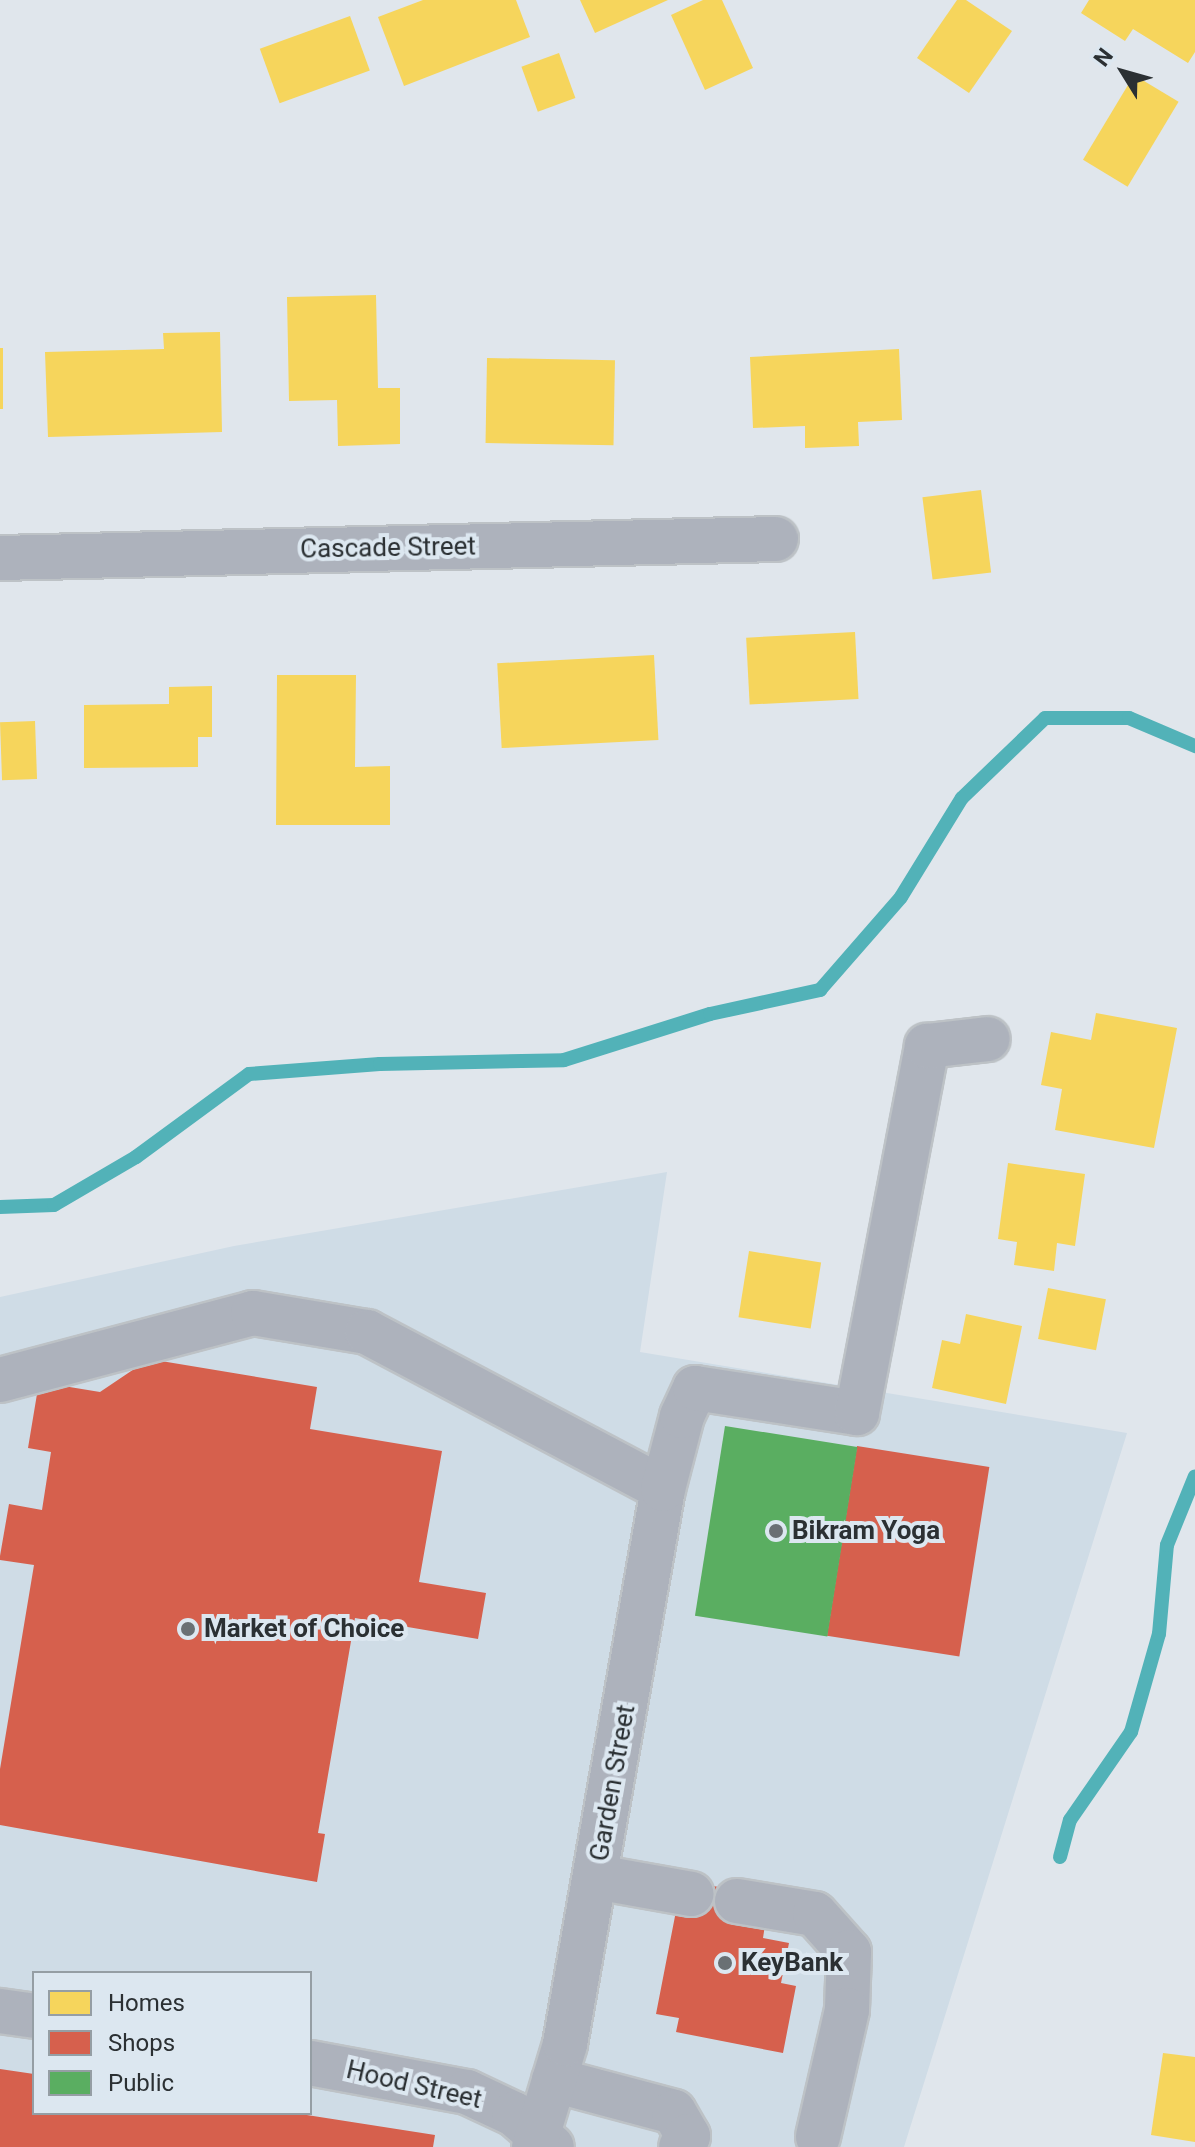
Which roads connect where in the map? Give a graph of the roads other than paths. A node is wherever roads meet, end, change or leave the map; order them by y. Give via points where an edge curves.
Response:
1 (776, 539) dead end
2 (0, 558) edge
3 (988, 1039) dead end
4 (0, 1380) edge
5 (663, 1489) junction
6 (596, 1877) junction
7 (691, 1894) dead end
8 (737, 1901) dead end
9 (0, 2011) edge
10 (32, 2016) edge
11 (312, 2063) edge
12 (554, 2080) junction
13 (818, 2137) dead end
14 (541, 2143) edge
15 (681, 2147) edge

1 - 2 street, Cascade Street
3 - 5 street, Garden Street via 927,1046 857,1413 695,1388
4 - 5 street via 253,1313 367,1332
5 - 6 street, Garden Street
6 - 7 street
6 - 12 street, Garden Street
8 - 13 street via 815,1914 849,1952 847,2010
9 - 10 street
11 - 14 street, Hood Street via 467,2092 514,2114
12 - 14 street, Garden Street
12 - 15 street via 674,2112 688,2136

